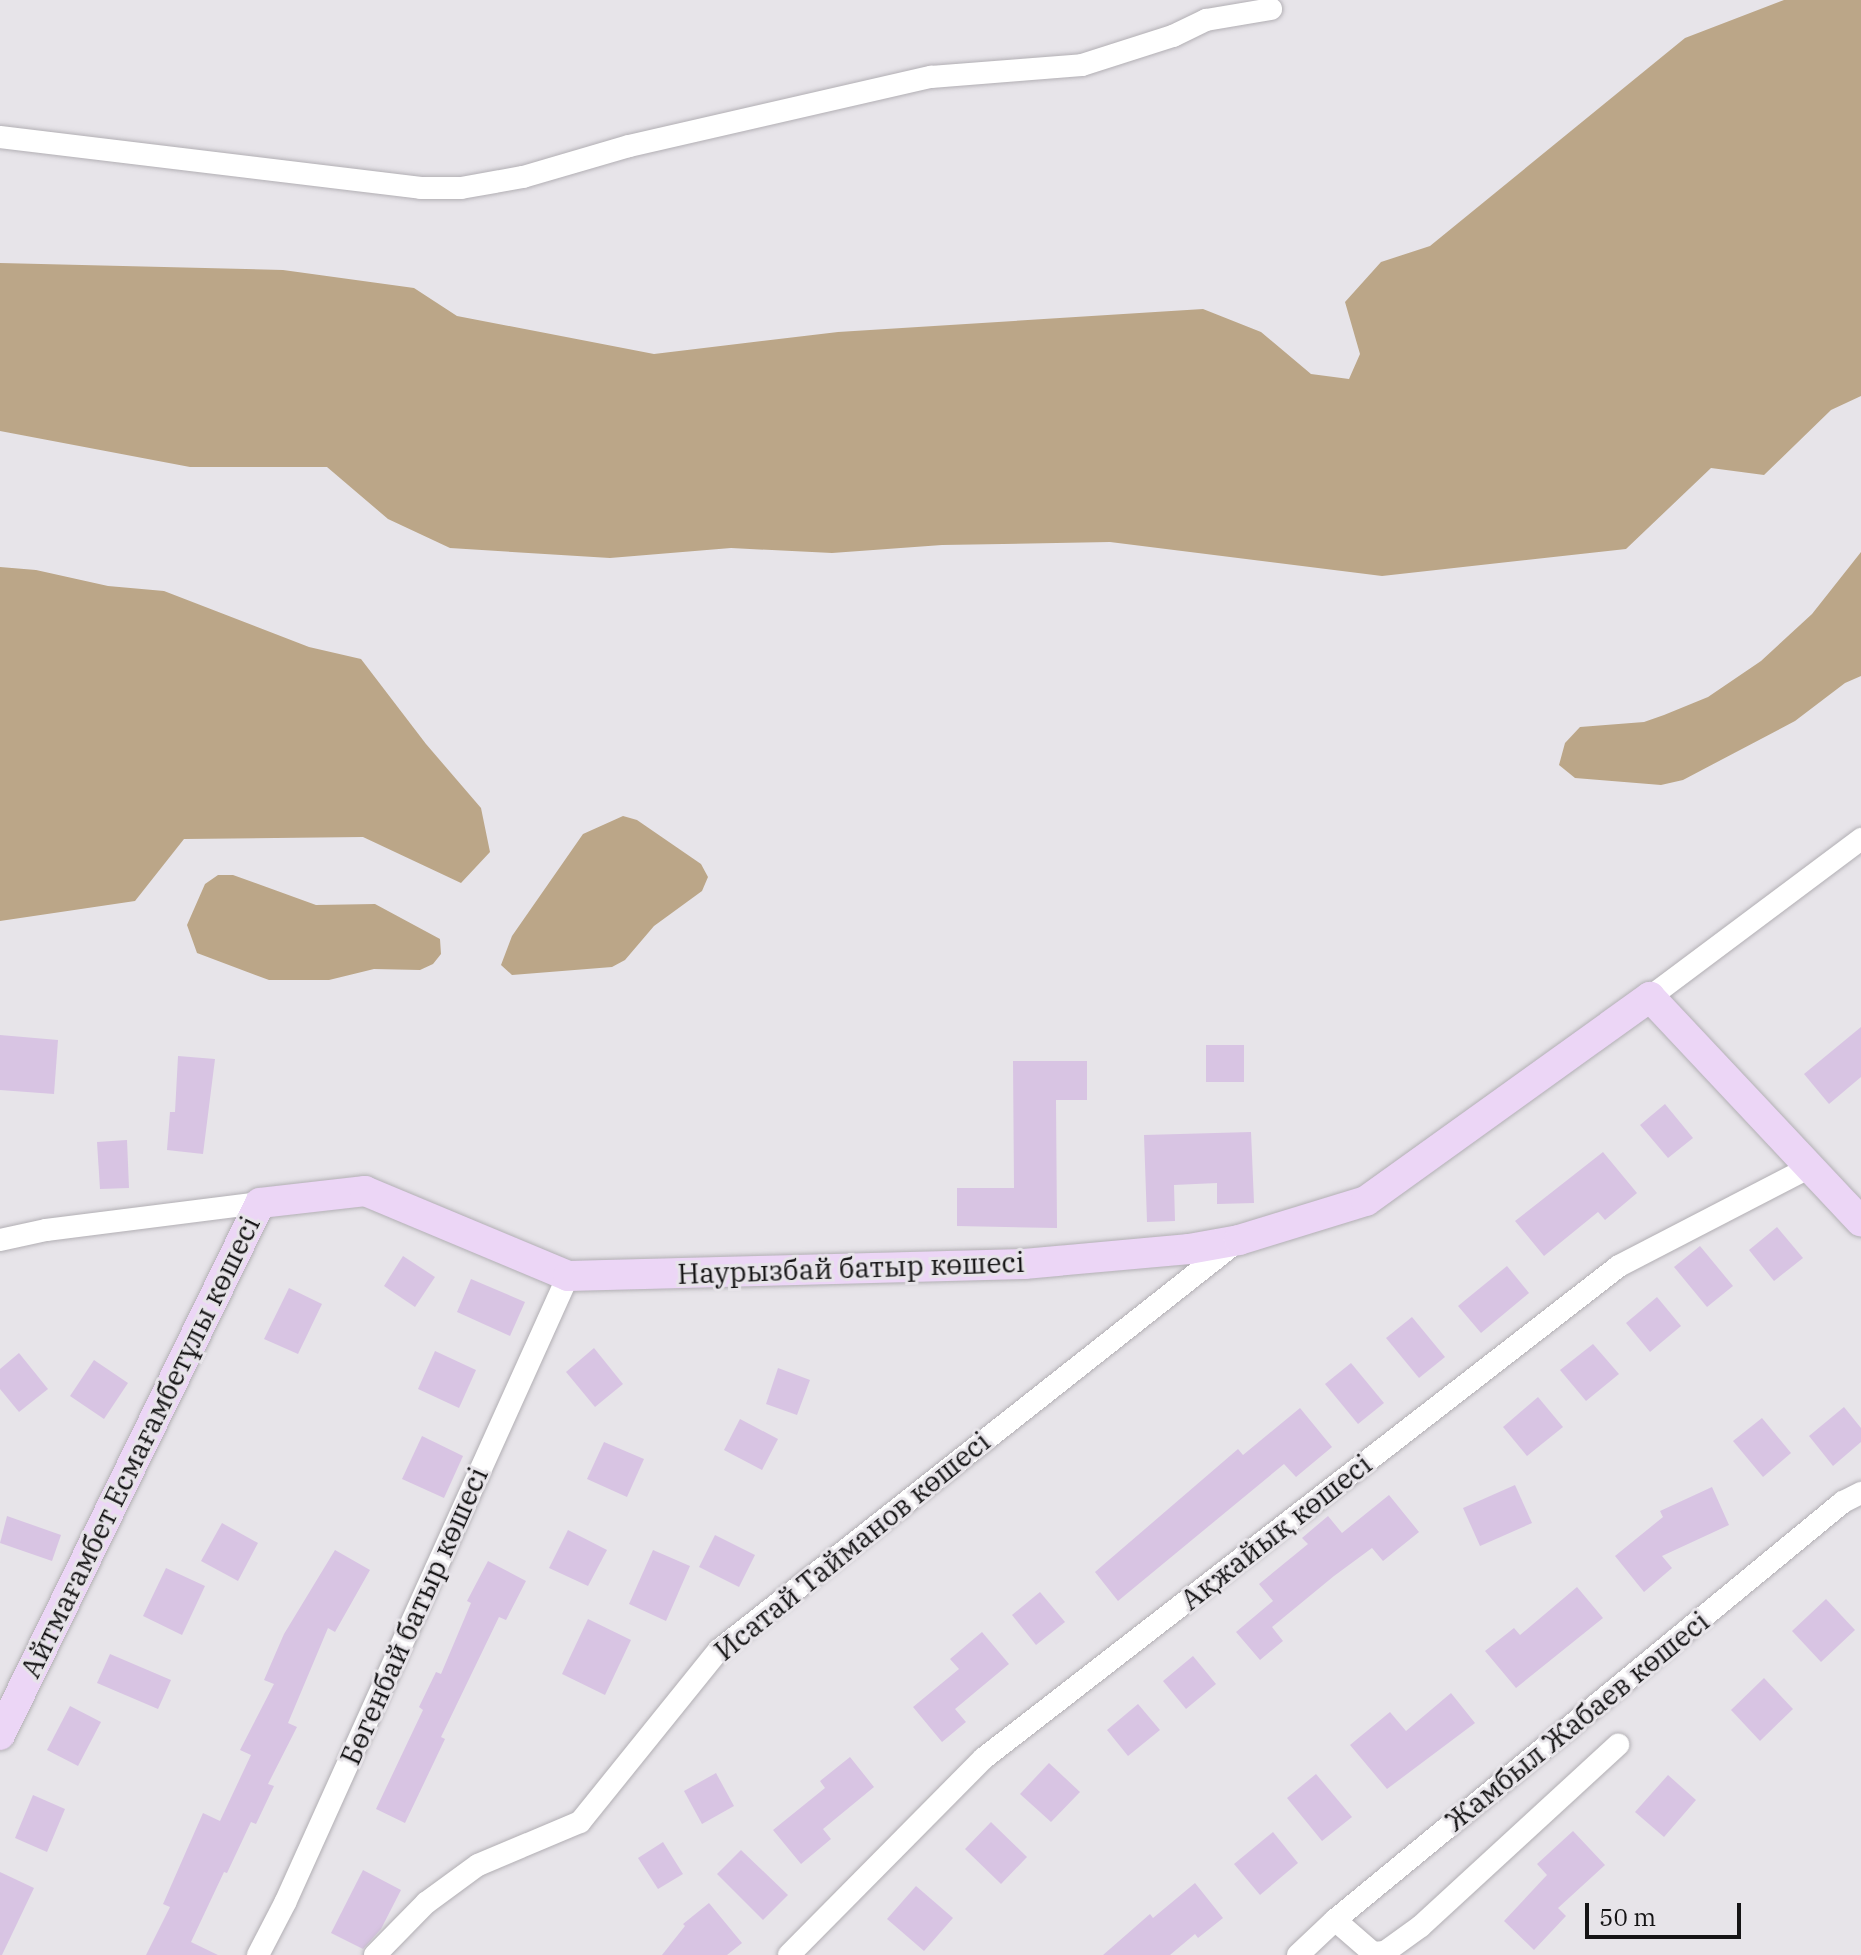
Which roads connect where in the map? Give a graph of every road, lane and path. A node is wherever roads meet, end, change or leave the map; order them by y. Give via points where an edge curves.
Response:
1 (1271, 9) dead end
2 (0, 137) edge
3 (1861, 839) edge
4 (1650, 997) junction
5 (1808, 1168) junction
6 (260, 1203) junction
7 (1861, 1222) edge
8 (0, 1240) edge
9 (1239, 1240) junction
10 (568, 1276) junction
11 (1861, 1493) edge
12 (0, 1735) edge
13 (1618, 1745) dead end
14 (1335, 1920) junction
15 (258, 1955) edge
16 (375, 1955) edge
17 (789, 1955) edge
18 (1298, 1955) edge

1 - 2 street via 1206,20 1082,65 931,77 461,188 421,188
3 - 4 street
4 - 5 street
4 - 9 street, Наурызбай батыр көшесі via 1366,1201
5 - 7 street
5 - 17 street, Ақжайық көшесі via 1619,1266 984,1758
6 - 8 street, Наурызбай батыр көшесі
6 - 10 street, Наурызбай батыр көшесі via 365,1191
6 - 12 street, Айтмағамбет Есмағамбетұлы көшесі
9 - 10 street, Наурызбай батыр көшесі via 1024,1264
9 - 16 street, Исатай Тайманов көшесі via 719,1650 580,1822 478,1865 426,1903
10 - 15 street, Бөгенбай батыр көшесі
11 - 14 street, Жамбыл Жабаев көшесі via 1843,1502
13 - 14 street via 1421,1926 1385,1952 1373,1953
14 - 18 street, Жамбыл Жабаев көшесі

